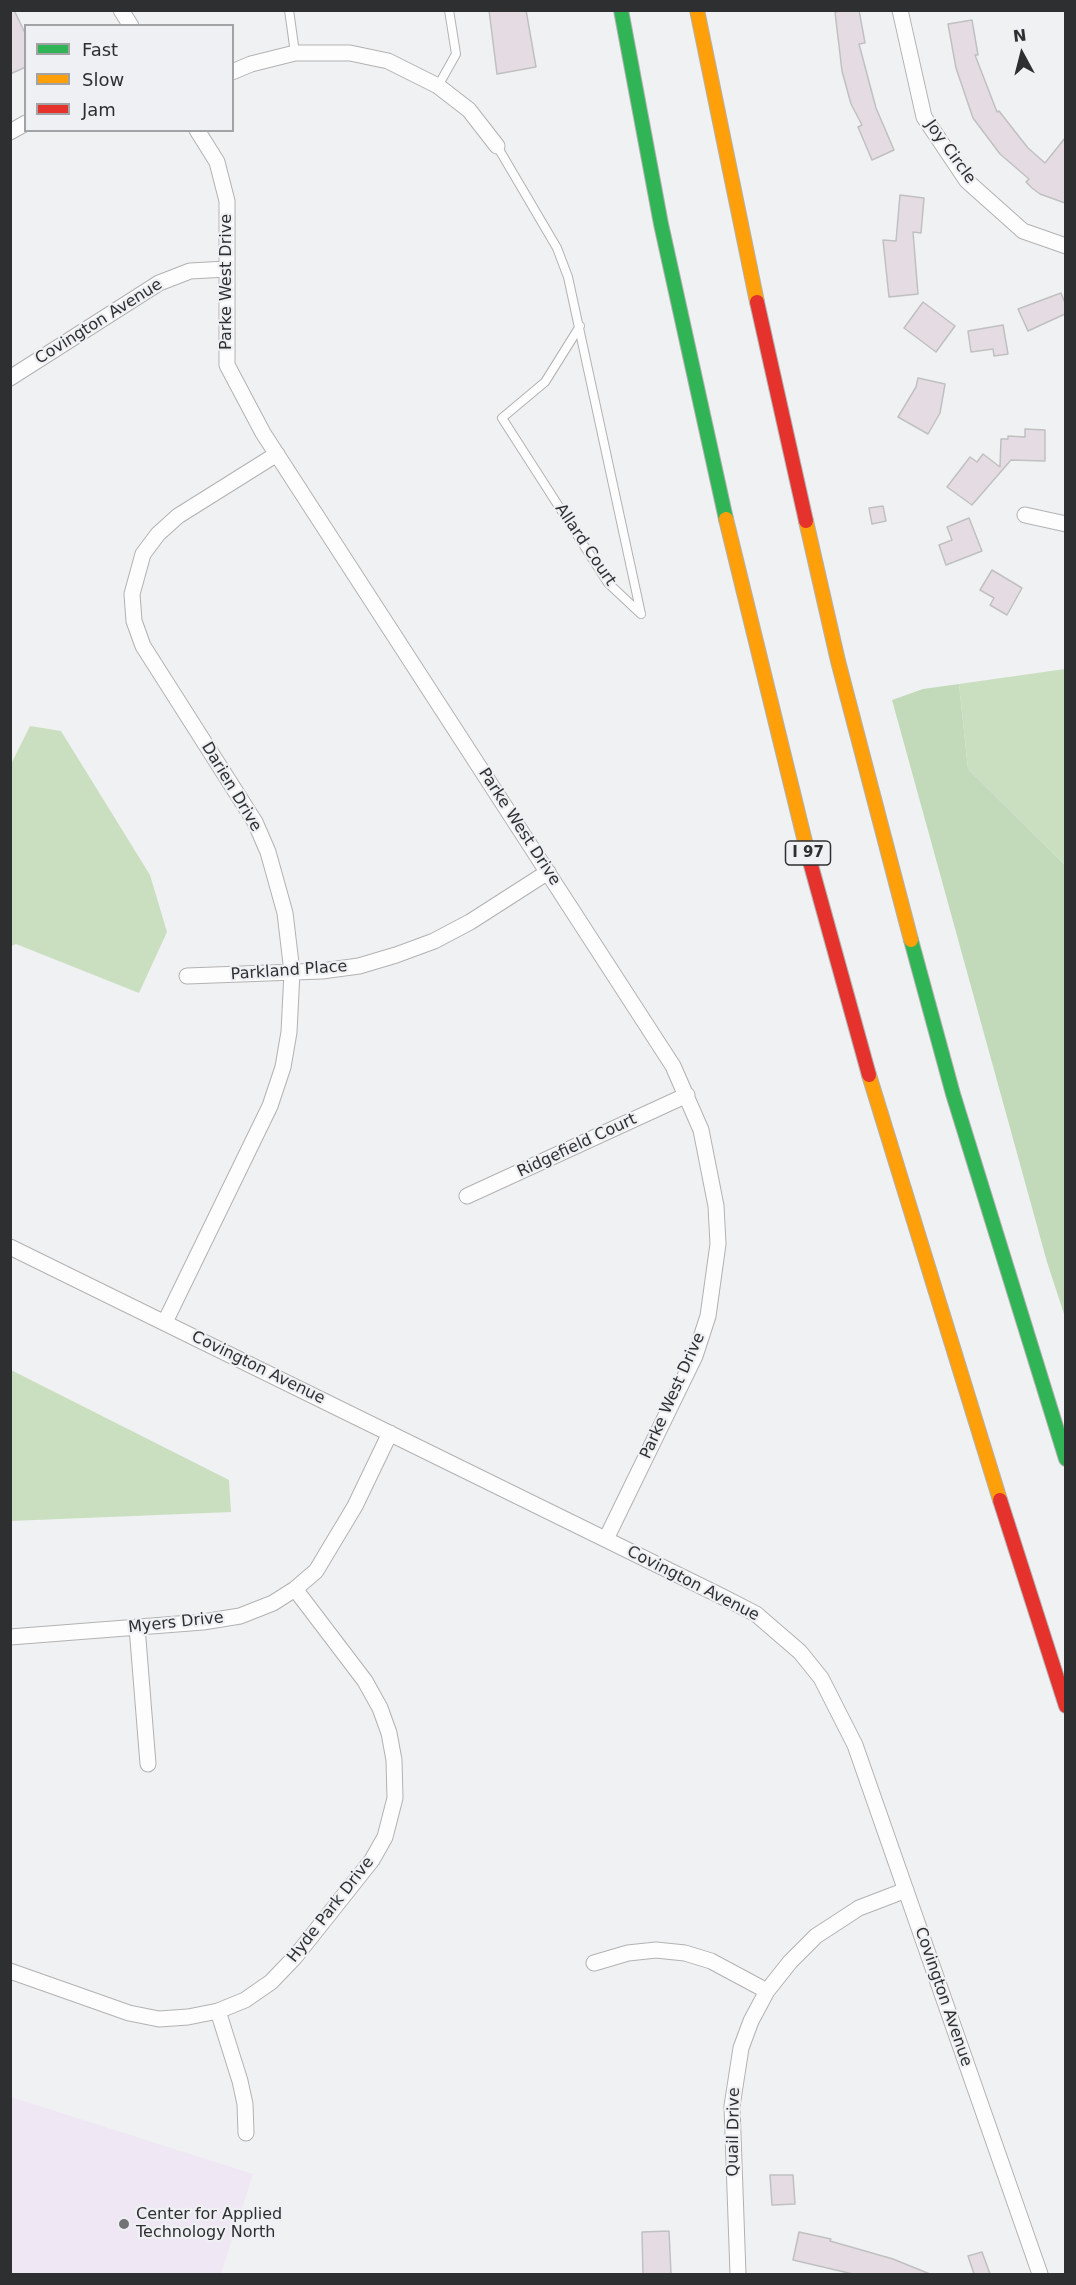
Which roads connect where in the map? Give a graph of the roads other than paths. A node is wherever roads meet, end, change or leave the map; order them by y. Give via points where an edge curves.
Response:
1 (122, 10) edge
2 (289, 10) edge
3 (449, 10) edge
4 (621, 10) edge
5 (697, 10) edge
6 (900, 10) edge
7 (130, 24) edge
8 (295, 53) junction
9 (234, 71) edge
10 (438, 86) junction
11 (24, 124) edge
12 (10, 132) edge
13 (198, 132) edge
14 (497, 146) joint
15 (1065, 246) edge
16 (227, 269) junction
17 (580, 326) junction
18 (10, 378) edge
19 (277, 454) junction
20 (1025, 515) dead end
21 (1065, 524) edge
22 (548, 872) junction
23 (292, 972) junction
24 (187, 976) dead end
25 (687, 1095) junction
26 (467, 1196) dead end
27 (10, 1246) edge
28 (165, 1322) junction
29 (390, 1433) junction
30 (1065, 1459) edge
31 (606, 1539) junction
32 (295, 1589) junction
33 (137, 1627) junction
34 (10, 1637) edge
35 (1065, 1704) edge
36 (148, 1764) dead end
37 (906, 1890) junction
38 (594, 1963) dead end
39 (10, 1971) edge
40 (767, 1991) junction
41 (218, 2011) junction
42 (246, 2133) dead end
43 (738, 2274) edge
44 (1040, 2274) edge

1 - 7 street
2 - 8 lane
3 - 10 lane via 456,54
4 - 35 highway, I 97 via 661,224 711,452 821,903 880,1115
5 - 30 highway via 785,435 847,695 953,1094
6 - 15 street, Joy Circle via 924,117 967,181 1023,231
8 - 9 street, Allard Court
8 - 10 street, Allard Court via 350,53 388,60
10 - 14 street, Allard Court via 469,110
11 - 12 street
13 - 16 street, Parke West Drive via 217,162 227,201
14 - 17 lane, Allard Court via 557,248
16 - 18 street, Covington Avenue via 190,271 159,283
16 - 19 street, Parke West Drive via 227,364
17 - 17 lane, Allard Court via 545,382 502,418 608,583 641,614
19 - 22 street, Parke West Drive
19 - 23 street, Darien Drive via 178,516 158,534 143,554 132,594 134,621 143,646 259,832 278,882
20 - 21 street
22 - 23 street, Parkland Place via 470,922 424,944 358,966
22 - 25 street, Parke West Drive via 660,1046
23 - 24 street, Parkland Place
23 - 28 street, Darien Drive via 289,1032 270,1106
25 - 26 street, Ridgefield Court
25 - 31 street, Parke West Drive via 701,1130 715,1196 715,1280 695,1356
27 - 28 street, Covington Avenue
28 - 29 street, Covington Avenue
29 - 31 street, Covington Avenue
29 - 32 street, Myers Drive via 355,1506 316,1571
31 - 37 street, Covington Avenue via 756,1614 800,1652 840,1711
32 - 33 street, Myers Drive via 240,1616
32 - 41 street, Hyde Park Drive via 365,1680 380,1708 394,1760 395,1798 385,1837 372,1860 295,1958 245,2000
33 - 34 street, Myers Drive
33 - 36 street
37 - 40 street, Quail Drive via 859,1908 816,1936
37 - 44 street, Covington Avenue
38 - 40 street via 628,1953 685,1953 711,1960
39 - 41 street, Hyde Park Drive via 129,2013 159,2019
40 - 43 street, Quail Drive via 741,2048 732,2106
41 - 42 street via 240,2081

